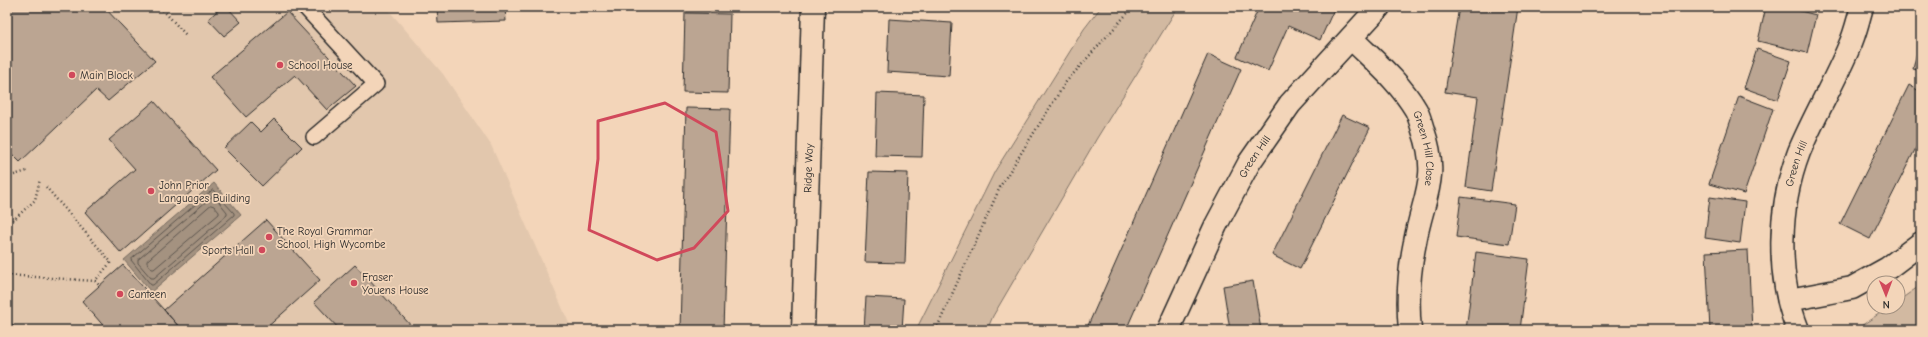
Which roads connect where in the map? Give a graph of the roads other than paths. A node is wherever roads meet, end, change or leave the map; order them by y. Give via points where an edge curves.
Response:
1 (813, 7) edge
2 (1379, 7) edge
3 (1862, 7) edge
4 (310, 9) edge
5 (1350, 38) junction
6 (314, 137) dead end
7 (1921, 243) edge
8 (1789, 300) junction
9 (803, 330) edge
10 (1168, 330) edge
11 (1410, 330) edge
12 (1798, 330) edge

1 - 9 street, Ridge Way
2 - 5 street, Green Hill
3 - 8 street, Green Hill via 1850,46 1799,152 1788,193 1782,234 1784,278
4 - 6 lane via 376,84
5 - 10 street, Green Hill via 1290,104 1249,163 1216,225
5 - 11 street, Green Hill Close via 1394,78 1416,111 1430,149 1431,180 1415,240 1410,271
7 - 8 street via 1888,268 1852,288
8 - 12 street, Green Hill

